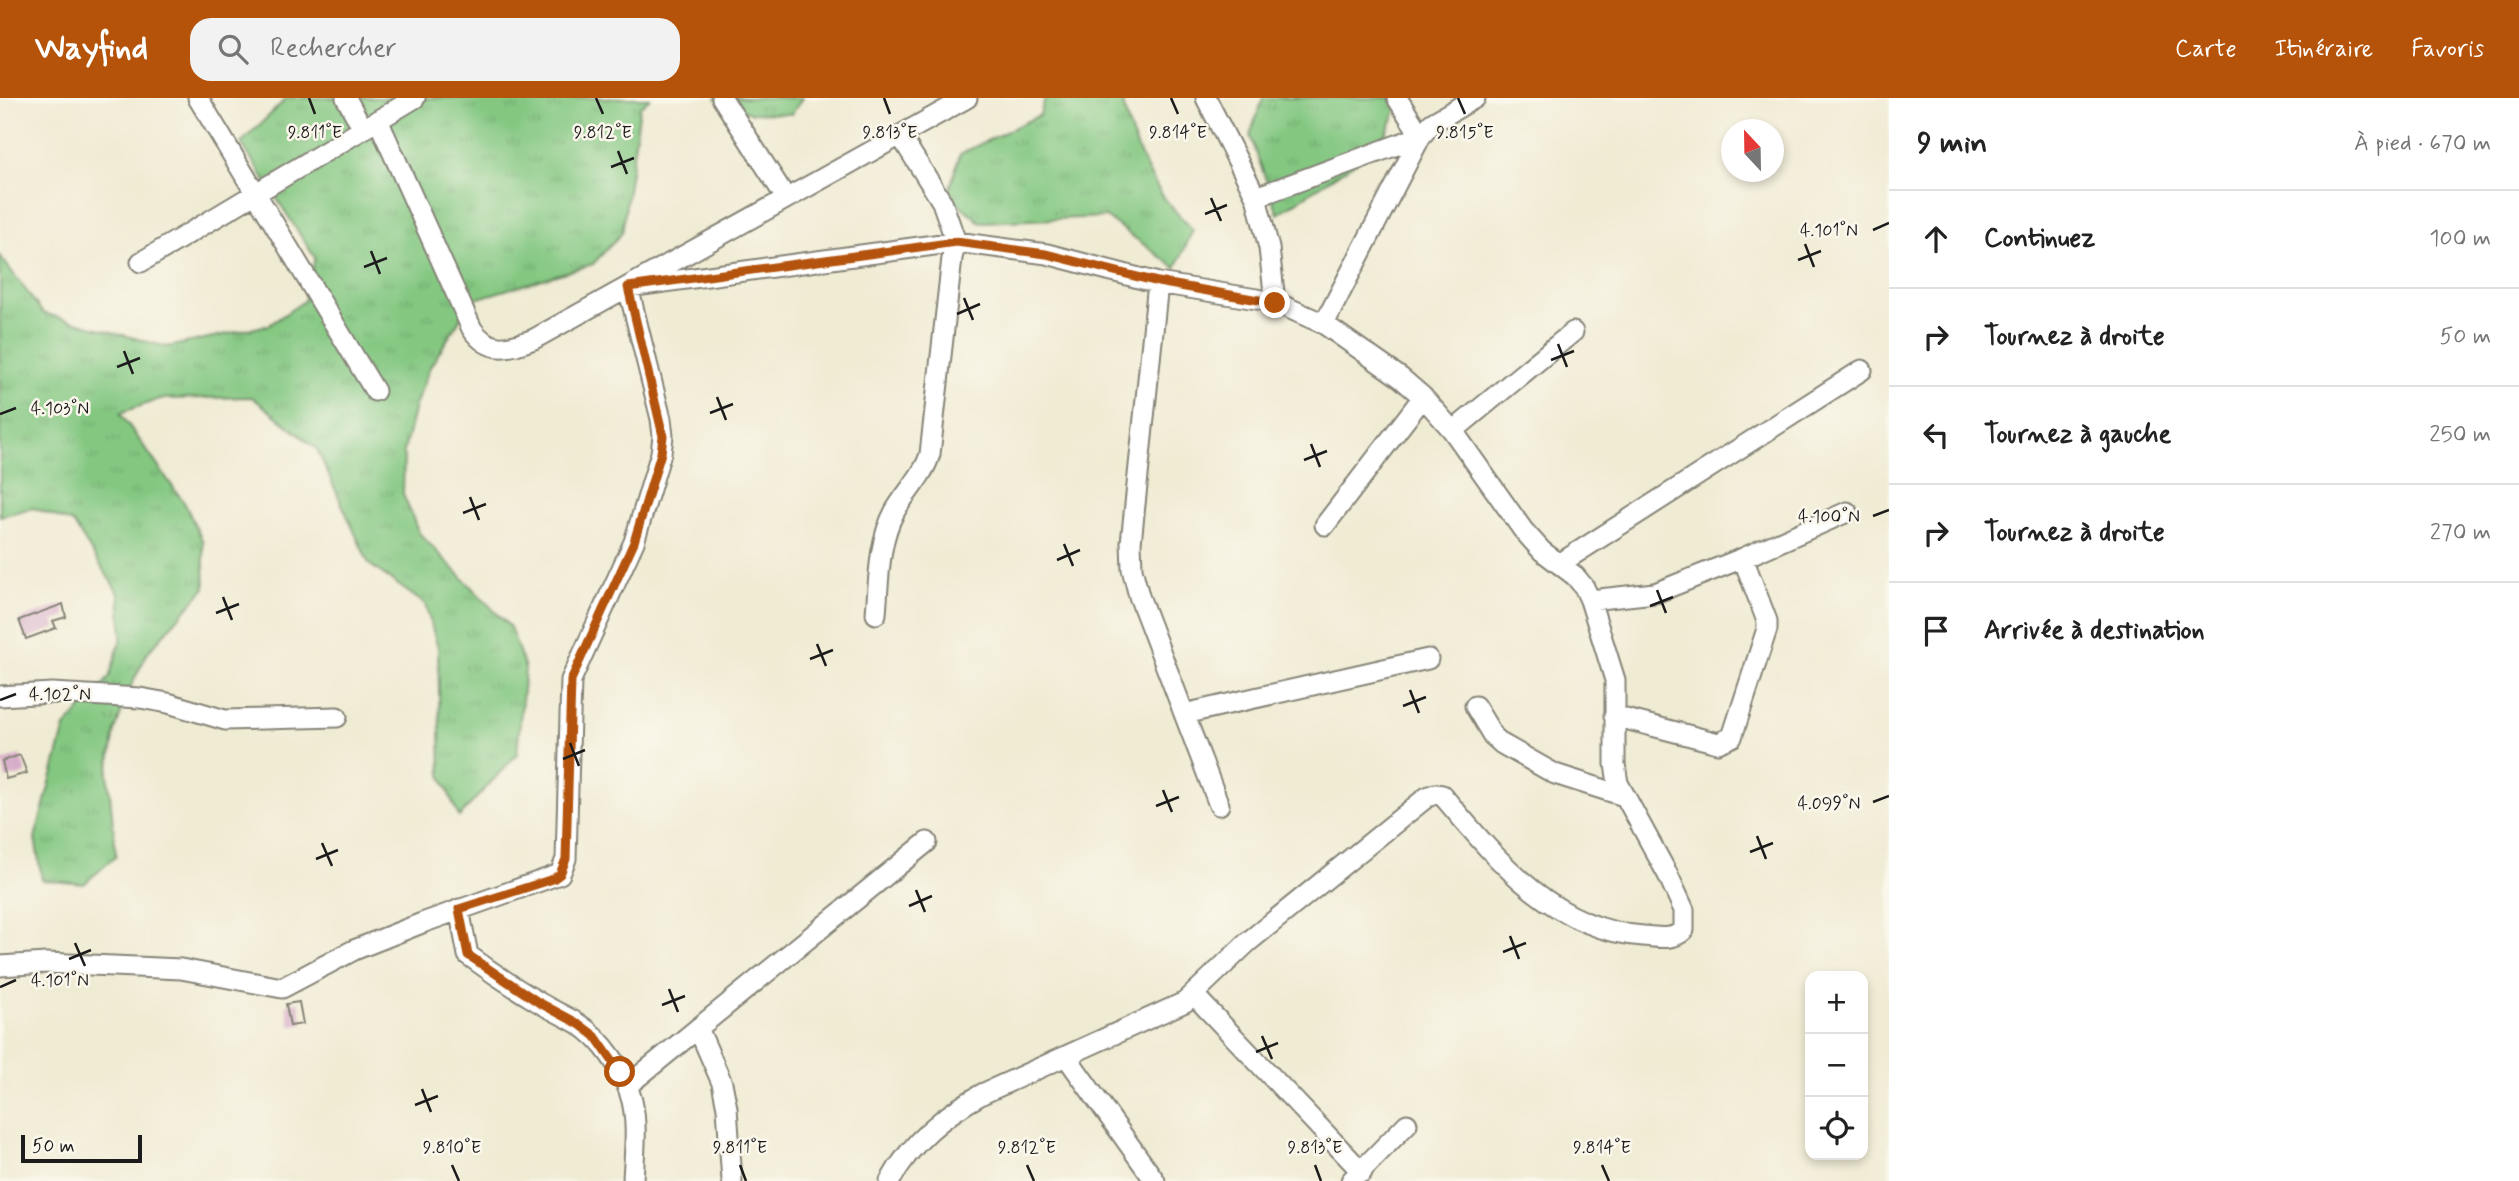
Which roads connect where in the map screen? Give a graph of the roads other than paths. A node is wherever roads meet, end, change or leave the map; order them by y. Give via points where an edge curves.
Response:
1 (198, 98) edge
2 (346, 98) edge
3 (415, 98) edge
4 (722, 98) edge
5 (967, 98) edge
6 (1206, 98) edge
7 (1397, 98) edge
8 (1475, 98) edge
9 (370, 125) junction
10 (900, 135) junction
11 (1421, 136) junction
12 (255, 194) junction
13 (1256, 197) junction
14 (786, 198) junction
15 (956, 242) junction
16 (141, 262) dead end
17 (1158, 282) junction
18 (628, 287) junction
19 (1275, 303) junction
20 (1324, 324) junction
21 (1573, 332) dead end
22 (1861, 370) dead end
23 (375, 391) dead end
24 (1423, 397) junction
25 (1453, 431) junction
26 (1847, 512) dead end
27 (1325, 525) dead end
28 (1743, 558) junction
29 (1559, 564) junction
30 (1590, 600) junction
31 (876, 614) dead end
32 (1428, 659) dead end
33 (0, 696) edge
34 (1475, 706) dead end
35 (1184, 714) junction
36 (1614, 716) junction
37 (337, 717) dead end
38 (1624, 796) junction
39 (1219, 805) dead end
40 (927, 842) dead end
41 (459, 909) junction
42 (0, 966) edge
43 (1194, 995) junction
44 (698, 1028) junction
45 (1066, 1056) junction
46 (627, 1086) junction
47 (1408, 1124) dead end
48 (1356, 1177) edge
49 (633, 1181) edge
50 (732, 1181) edge
51 (890, 1181) edge
52 (1155, 1181) edge

1 - 12 street
2 - 9 street
3 - 9 street
4 - 14 street
5 - 10 street
6 - 13 street
7 - 11 street
8 - 11 street via 1432,123
9 - 12 street
9 - 18 street via 481,341 494,347 513,347
10 - 14 street
10 - 15 street via 942,202
11 - 13 street
11 - 20 street
12 - 16 street
12 - 23 street
13 - 19 street via 1269,248
14 - 18 street
15 - 17 street via 1046,254
15 - 18 street
15 - 31 street via 930,454 886,533
17 - 19 street
17 - 35 street via 1132,569
18 - 41 street via 663,436 634,542 571,680 566,859 553,879
19 - 20 street
20 - 24 street
21 - 25 street
22 - 29 street
24 - 25 street
24 - 27 street
25 - 29 street via 1523,530
26 - 28 street
28 - 30 street via 1655,593
28 - 36 street via 1768,629 1732,737 1718,743
29 - 30 street
30 - 36 street via 1615,680
32 - 35 street
33 - 37 street via 52,693 140,698 225,720
34 - 38 street via 1502,744 1555,774
35 - 39 street
36 - 38 street via 1615,764
38 - 43 street via 1684,910 1684,930 1679,935 1630,935 1599,929 1561,911 1497,860 1442,796 1435,794 1248,942
40 - 44 street
41 - 42 street via 354,950 282,988 181,969 46,963
41 - 46 street via 468,955 595,1036
43 - 45 street via 1177,1007
43 - 48 street
44 - 46 street
44 - 50 street via 722,1083
45 - 51 street via 950,1113 916,1143
45 - 52 street
46 - 49 street via 635,1134
47 - 48 street

